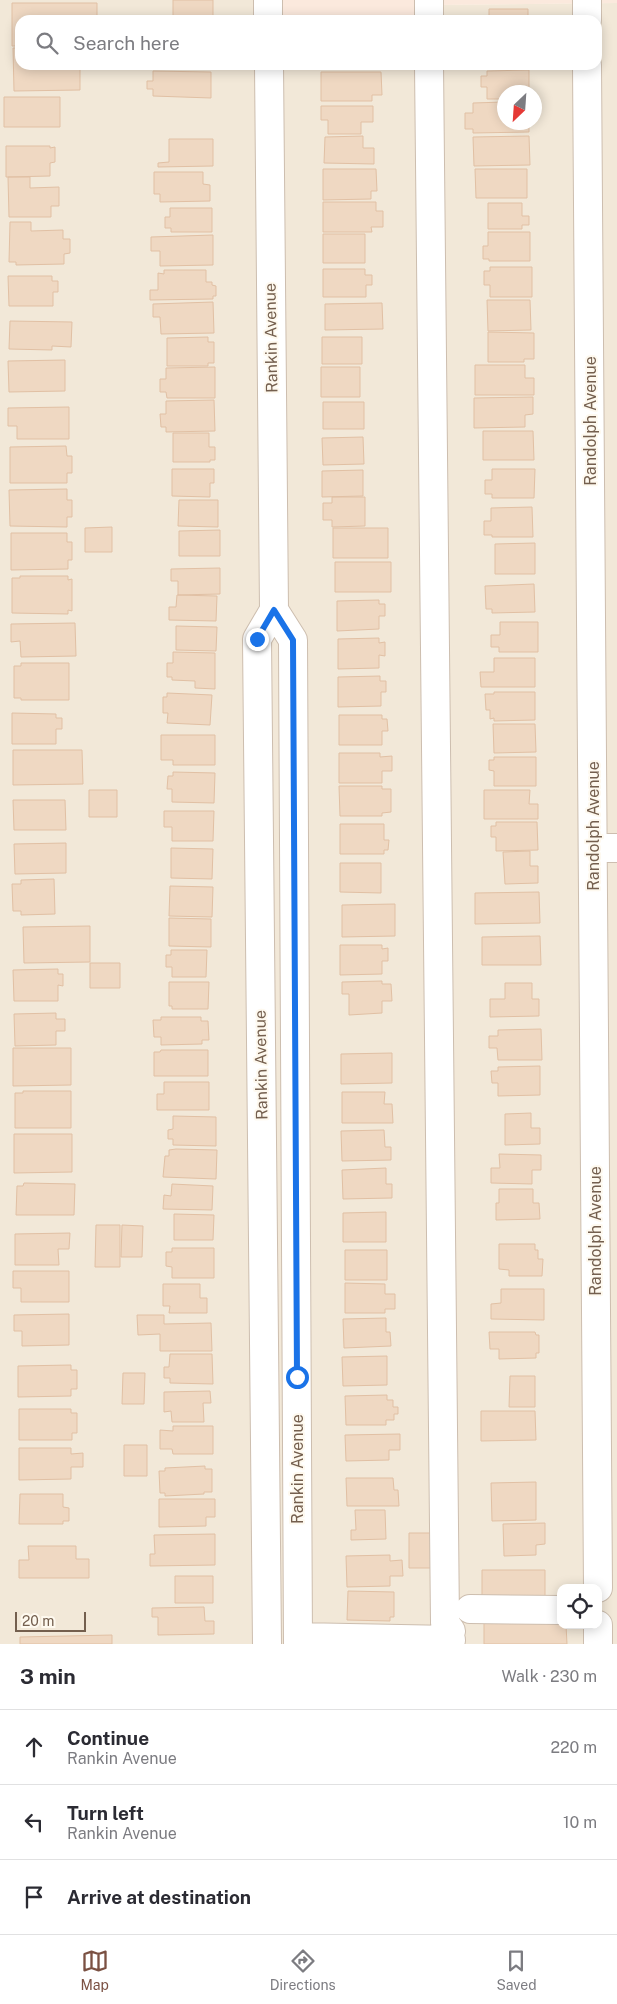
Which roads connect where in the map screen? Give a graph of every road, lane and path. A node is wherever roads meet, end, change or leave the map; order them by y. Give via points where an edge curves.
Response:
1 (268, 0) edge
2 (429, 0) edge
3 (587, 0) edge
4 (268, 15) edge
5 (429, 15) edge
6 (587, 15) edge
7 (269, 70) edge
8 (430, 70) edge
9 (587, 70) edge
10 (274, 610) junction
11 (605, 848) edge
12 (598, 1584) edge
13 (470, 1609) dead end
14 (557, 1610) edge
15 (598, 1629) edge
16 (298, 1640) edge
17 (267, 1644) edge
18 (598, 1644) edge

1 - 4 street
2 - 5 street
3 - 6 street
7 - 10 street, Rankin Avenue
8 - 16 street via 445,1623 451,1635
9 - 11 street, Randolph Avenue
10 - 16 street, Rankin Avenue via 293,640
10 - 17 street, Rankin Avenue via 257,639
11 - 12 street, Randolph Avenue
13 - 14 street
15 - 18 street

